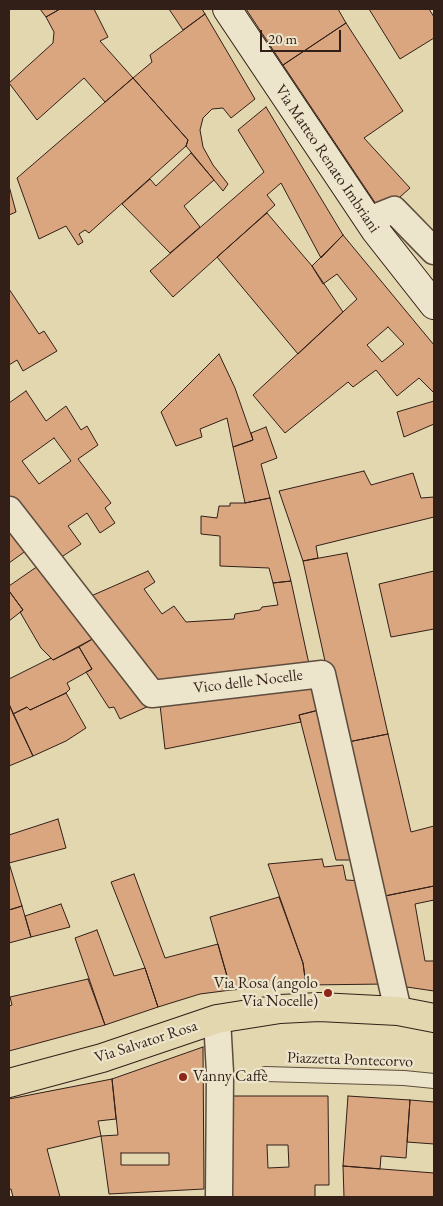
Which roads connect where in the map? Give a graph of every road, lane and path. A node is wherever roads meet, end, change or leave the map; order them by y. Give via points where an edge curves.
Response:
1 (227, 9) edge
2 (374, 230) junction
3 (434, 251) edge
4 (434, 305) edge
5 (9, 510) edge
6 (398, 1010) junction
7 (434, 1018) edge
8 (217, 1019) junction
9 (265, 1074) dead end
10 (434, 1081) edge
11 (9, 1083) edge
12 (219, 1197) edge

1 - 2 main road, Via Matteo Renato Imbriani
2 - 3 street via 380,216 394,210
2 - 4 main road, Via Matteo Renato Imbriani
5 - 6 street, Vico delle Nocelle via 152,694 322,674
6 - 7 main road, Via Salvator Rosa
6 - 8 main road, Via Salvator Rosa via 318,1007
8 - 11 main road, Via Salvator Rosa via 102,1058
8 - 12 street
9 - 10 lane, Piazzetta Pontecorvo

